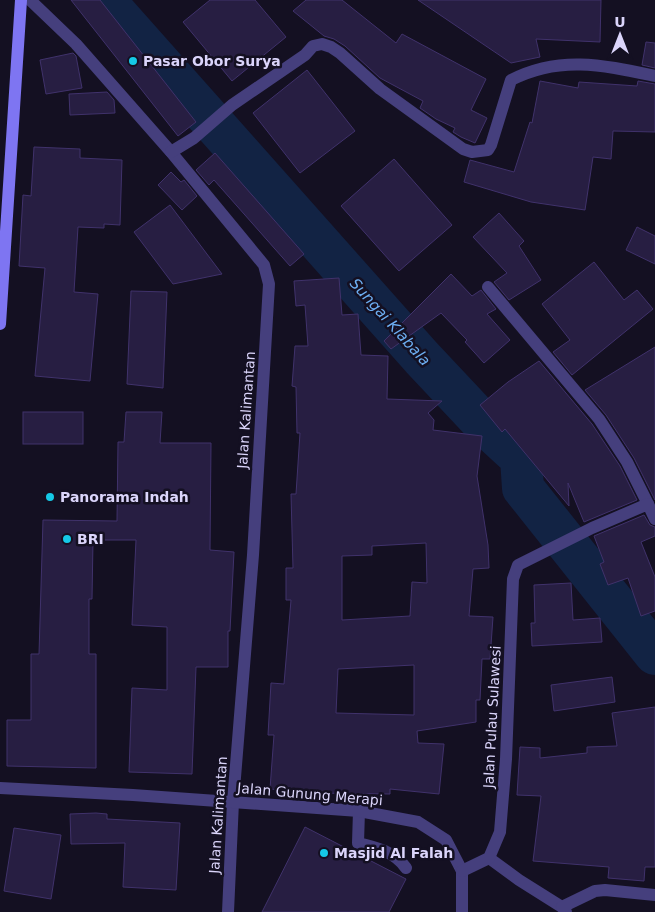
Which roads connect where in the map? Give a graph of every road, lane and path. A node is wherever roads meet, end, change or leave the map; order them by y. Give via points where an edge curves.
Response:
1 (21, 0) edge
2 (30, 0) edge
3 (655, 76) edge
4 (171, 152) junction
5 (488, 287) dead end
6 (0, 324) edge
7 (648, 504) junction
8 (655, 519) edge
9 (0, 788) edge
10 (233, 802) junction
11 (359, 811) junction
12 (490, 858) junction
13 (406, 868) dead end
14 (462, 871) junction
15 (655, 895) edge
16 (564, 910) edge
17 (228, 912) edge
18 (462, 912) edge

1 - 6 street
2 - 4 street, Jalan Kalimantan via 76,44
3 - 4 street via 590,64 554,66 527,72 511,80 488,150 472,152 447,138 380,89 340,53 322,44 313,46 305,55 232,105 194,138
4 - 10 street, Jalan Kalimantan via 264,265 269,284
5 - 7 street via 599,419 627,462
7 - 8 street
7 - 12 street, Jalan Pulau Sulawesi via 518,565 513,579 500,832
9 - 10 street, Jalan Gunung Merapi
10 - 11 street, Jalan Gunung Merapi
10 - 17 street, Jalan Kalimantan
11 - 13 street via 358,843 390,854
11 - 14 street, Jalan Gunung Merapi via 418,822 446,840
12 - 14 street
12 - 16 street
14 - 18 street, Jalan Gunung Merapi
15 - 16 street via 605,890 595,892

